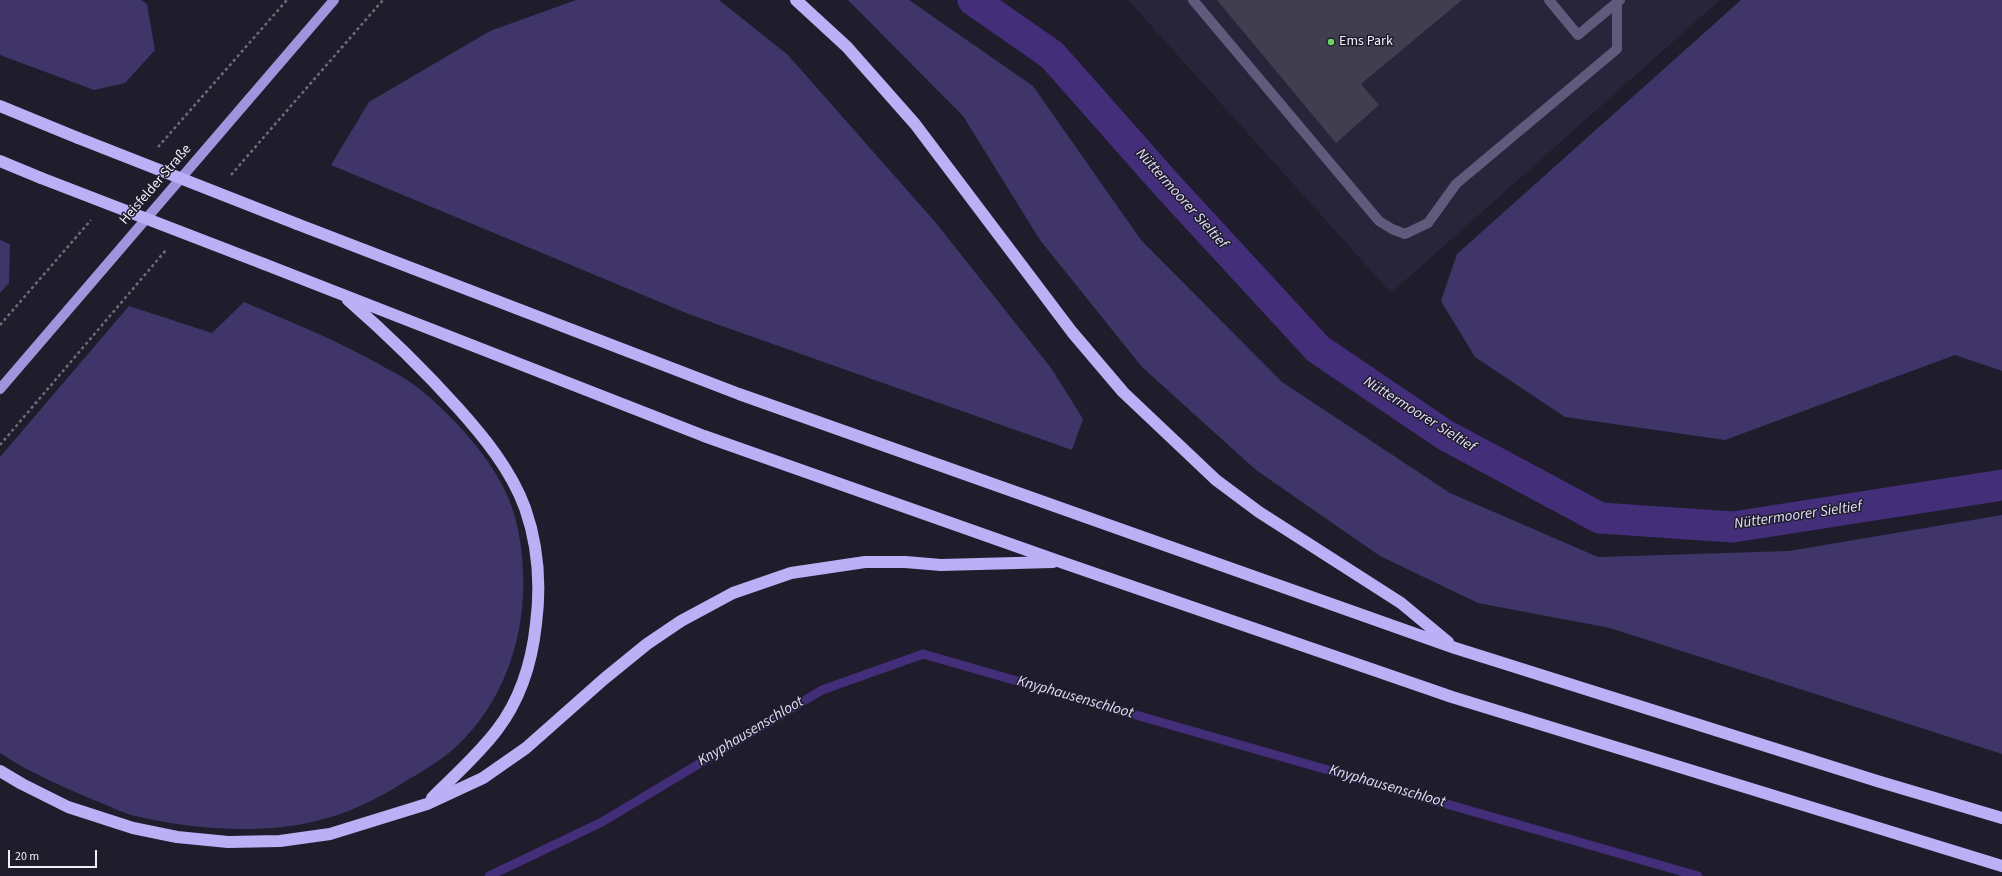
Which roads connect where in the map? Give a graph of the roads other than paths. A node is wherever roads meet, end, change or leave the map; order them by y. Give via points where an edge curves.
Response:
1 (334, 0) edge
2 (796, 0) edge
3 (1193, 0) edge
4 (1549, 0) edge
5 (1618, 1) edge
6 (0, 106) edge
7 (0, 161) edge
8 (341, 294) junction
9 (0, 389) edge
10 (1060, 562) junction
11 (1455, 648) junction
12 (0, 770) edge
13 (427, 804) junction
14 (2002, 818) edge
15 (2002, 866) edge

1 - 9 main road, Heisfelder Straße
2 - 11 highway via 847,47 915,124 1072,332 1123,392 1206,470 1259,512 1401,603
3 - 5 lane via 1379,221 1405,234 1428,223 1456,184 1617,49
4 - 5 lane via 1578,35
6 - 11 highway, bridge via 297,224 739,394
7 - 8 highway, bridge
8 - 10 highway via 704,436
8 - 13 highway via 411,357 490,446 524,507 535,547 538,606 532,653 512,708 478,752
10 - 13 highway via 941,565 865,562 791,573 733,593 681,621 648,644 526,748 483,778
10 - 15 highway via 1452,697
11 - 14 highway
12 - 13 highway via 68,807 95,817 133,828 228,842 280,841 330,834

